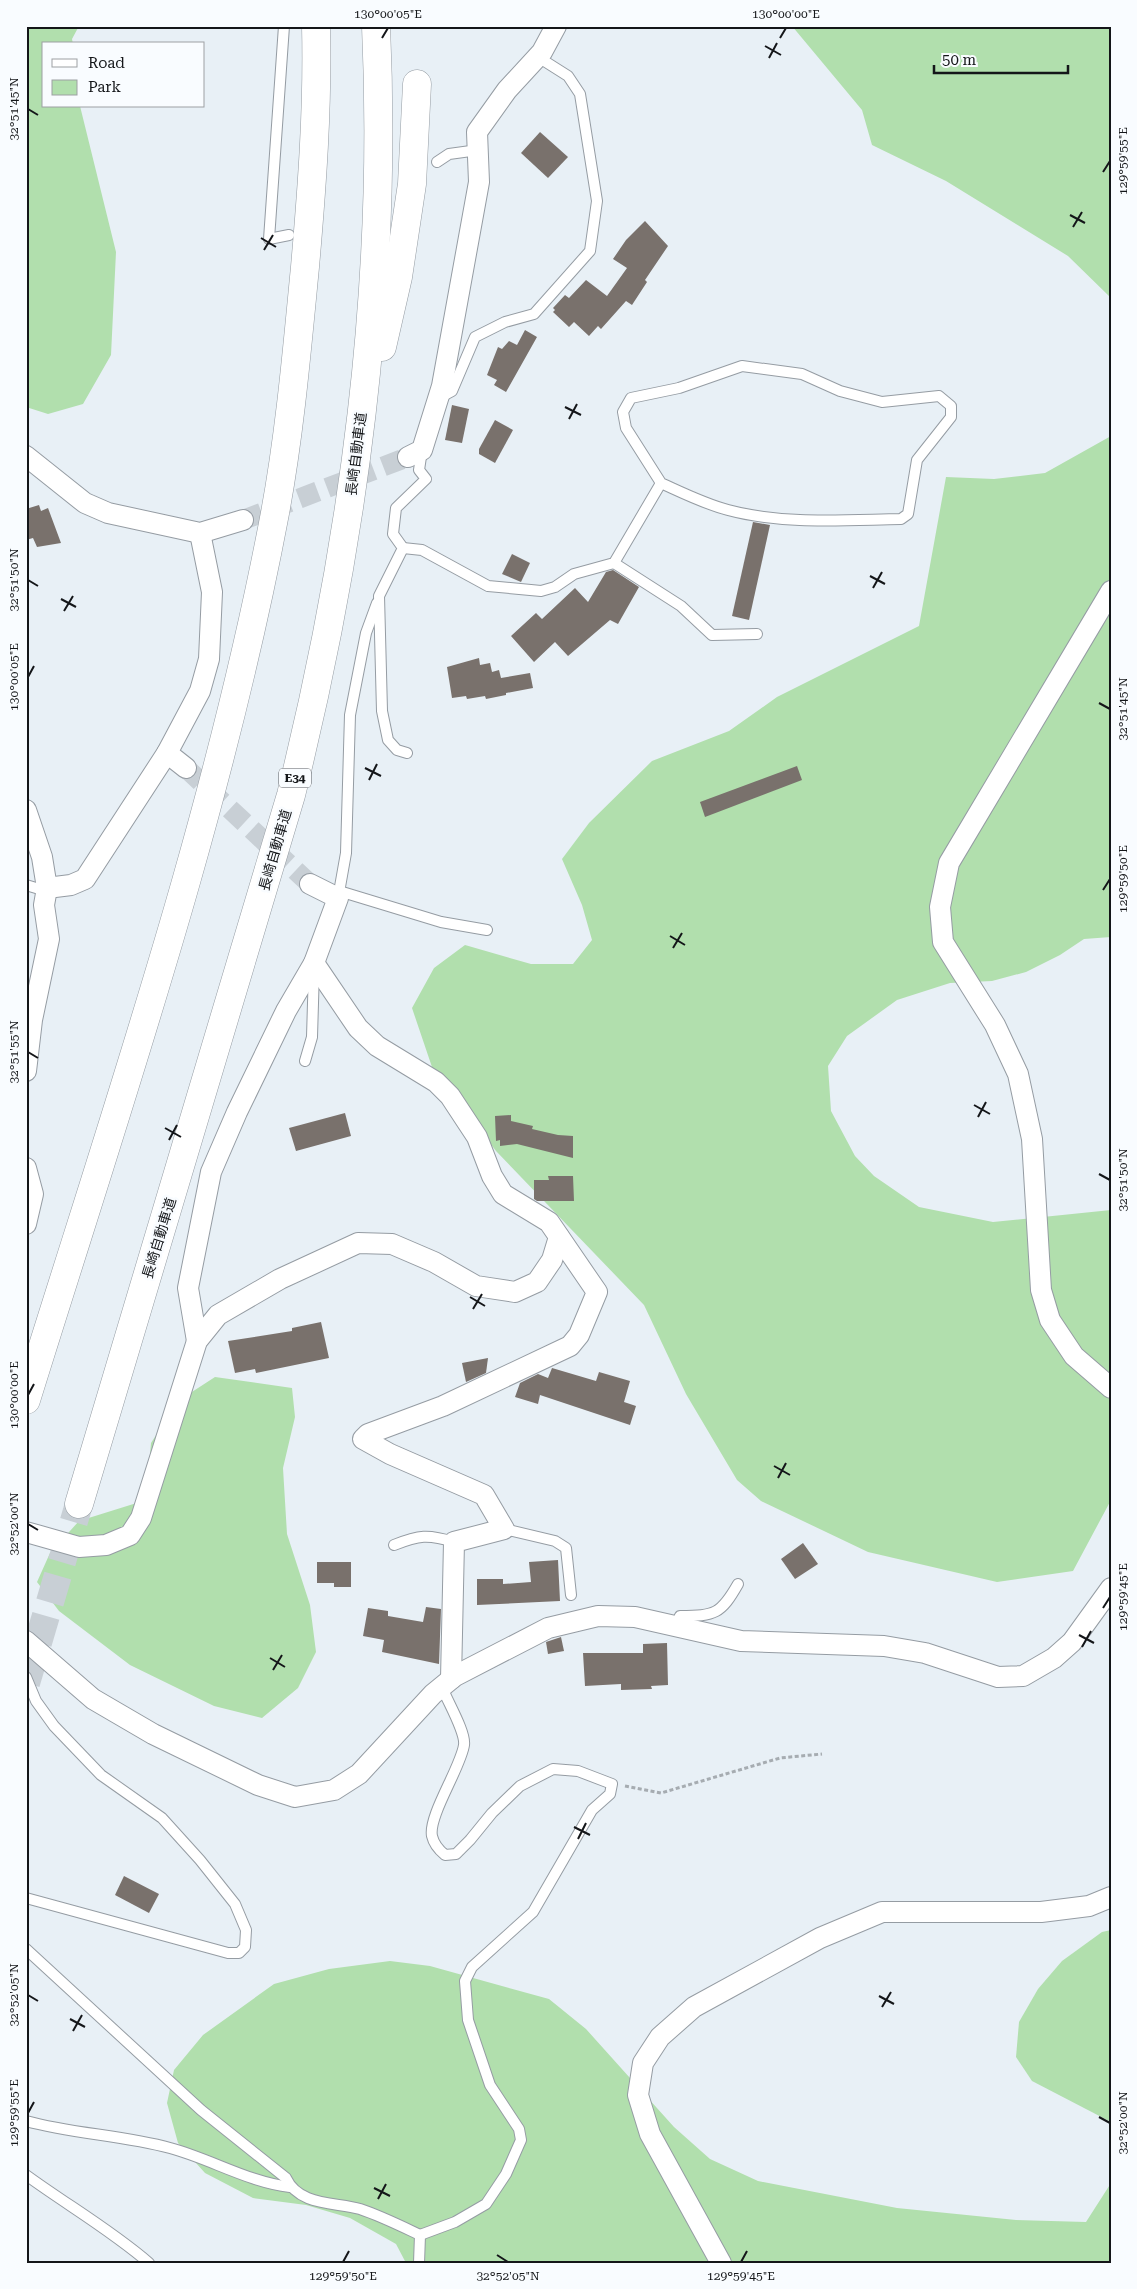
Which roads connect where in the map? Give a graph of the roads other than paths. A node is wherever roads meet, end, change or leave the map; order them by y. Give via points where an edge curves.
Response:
1 (284, 26) edge
2 (316, 26) edge
3 (376, 26) edge
4 (556, 26) edge
5 (538, 57) junction
6 (417, 84) dead end
7 (478, 150) junction
8 (437, 162) dead end
9 (289, 235) dead end
10 (438, 398) junction
11 (415, 453) joint
12 (26, 456) edge
13 (355, 473) junction
14 (661, 483) junction
15 (243, 520) tunnel mouth
16 (200, 533) junction
17 (402, 548) junction
18 (614, 563) junction
19 (1111, 591) edge
20 (379, 596) junction
21 (757, 634) dead end
22 (167, 753) junction
23 (407, 753) dead end
24 (186, 768) tunnel mouth
25 (26, 810) edge
26 (310, 884) tunnel mouth
27 (26, 885) edge
28 (46, 889) junction
29 (338, 895) junction
30 (487, 930) dead end
31 (314, 964) junction
32 (306, 1061) dead end
33 (26, 1071) edge
34 (26, 1168) edge
35 (26, 1224) edge
36 (559, 1237) junction
37 (197, 1340) junction
38 (1111, 1388) edge
39 (26, 1400) edge
40 (79, 1504) tunnel mouth
41 (504, 1529) junction
42 (26, 1532) edge
43 (454, 1542) junction
44 (394, 1545) dead end
45 (738, 1584) dead end
46 (1111, 1588) edge
47 (571, 1595) dead end
48 (675, 1626) junction
49 (26, 1641) edge
50 (26, 1677) edge
51 (446, 1683) junction
52 (26, 1898) edge
53 (1111, 1898) edge
54 (26, 1950) edge
55 (26, 2121) edge
56 (26, 2175) edge
57 (290, 2186) junction
58 (420, 2235) junction
59 (149, 2263) edge
60 (419, 2263) edge
61 (721, 2263) edge

1 - 9 lane via 269,239
2 - 39 highway via 312,183 297,354 273,521 233,705 196,848
3 - 13 highway, 長崎自動車道 / E34 via 378,186 370,336
4 - 5 street
5 - 7 street via 507,90 477,132
5 - 10 lane via 568,76 580,94 596,201 590,251 534,314 505,322 475,337 452,391
6 - 13 highway via 412,184 399,267
7 - 8 lane via 449,154
7 - 10 street via 479,182
10 - 11 street
11 - 17 lane via 419,470 426,479 396,508 393,534
12 - 16 street via 85,503 108,513
13 - 40 highway, 長崎自動車道 / E34 via 335,601 291,795
14 - 14 lane via 626,428 623,412 631,398 679,388 742,366 802,374 840,391 882,402 939,396 951,406 951,417 917,460 908,514 901,520 795,520 729,511
14 - 18 lane
15 - 16 street
16 - 22 street via 212,592 209,659 200,691
17 - 18 lane via 422,550 488,586 541,591 555,587 574,574
17 - 20 lane
18 - 21 lane via 681,606 712,635
19 - 38 street via 949,863 940,907 943,942 994,1025 1018,1074 1032,1139 1041,1290 1050,1320 1074,1356
20 - 23 lane via 382,711 388,740 397,750
20 - 29 lane via 366,633 350,715 346,853
22 - 24 street
22 - 28 street via 85,879
25 - 28 street via 42,857
26 - 29 street
27 - 28 lane
28 - 33 street via 44,905 49,939 32,1020
29 - 30 lane via 441,922
29 - 31 street
31 - 32 lane via 312,1037
31 - 36 street via 358,1028 377,1046 436,1082 450,1096 477,1137 492,1176 504,1194 548,1222
31 - 37 street via 286,1011 211,1172 188,1288
34 - 35 street via 33,1194
36 - 37 street via 552,1260 537,1282 515,1292 476,1286 434,1262 392,1244 358,1243 280,1279 218,1315
36 - 41 street via 597,1292 570,1346 443,1406 363,1438 390,1454 484,1494
37 - 42 street via 141,1518 130,1535 106,1545 79,1547
41 - 43 street
41 - 47 lane via 555,1541 566,1548
43 - 44 lane via 432,1535 413,1537
43 - 51 street
45 - 48 lane via 718,1612 706,1616 680,1616
46 - 48 street via 1072,1642 1054,1658 1023,1676 998,1677 925,1653 884,1646 741,1641
48 - 51 street via 635,1617 598,1616 548,1628
49 - 51 street via 93,1699 153,1734 249,1780 294,1797 334,1790 360,1774
50 - 52 lane via 36,1701 54,1726 101,1775 162,1818 200,1860 235,1904 246,1930 245,1947 239,1953 228,1953
51 - 58 lane via 464,1744 431,1835 436,1848 445,1855 456,1854 520,1786 553,1769 578,1771 612,1784 610,1794 592,1810 533,1912 472,1967 465,1981 468,2020 490,2085 519,2129 521,2140 506,2174 486,2204 455,2222
53 - 61 street via 1089,1906 1040,1912 882,1912 820,1938 694,2007 660,2037 643,2064 638,2095 650,2134
54 - 57 lane via 201,2110 286,2178
55 - 57 lane via 128,2137 172,2148 271,2184
56 - 59 lane
57 - 58 lane via 315,2201 359,2209
58 - 60 lane

